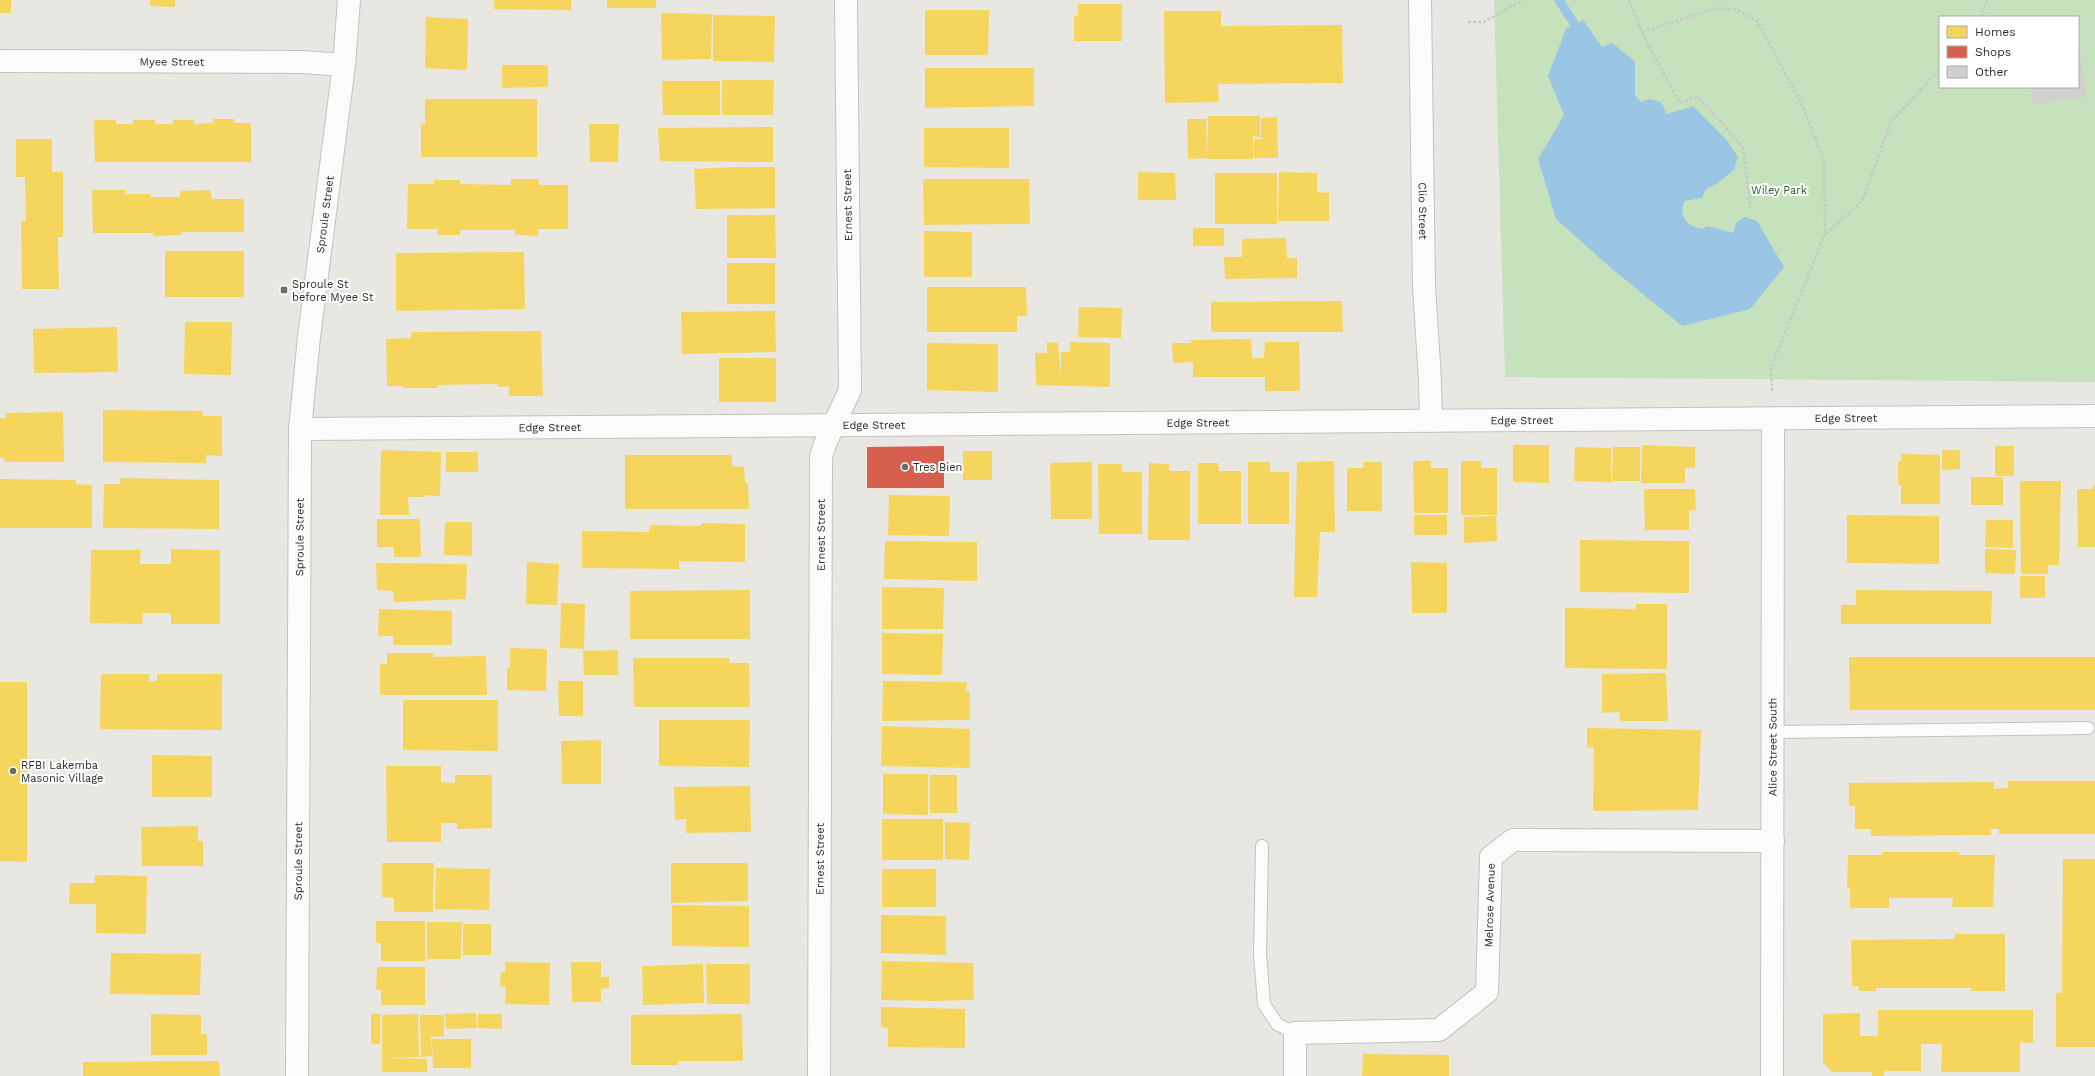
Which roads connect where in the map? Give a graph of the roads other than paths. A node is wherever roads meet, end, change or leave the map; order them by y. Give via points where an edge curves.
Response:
1 (349, 0) edge
2 (846, 0) edge
3 (1420, 0) edge
4 (0, 61) edge
5 (344, 65) junction
6 (2095, 416) edge
7 (1773, 419) junction
8 (1431, 421) junction
9 (834, 424) junction
10 (300, 429) junction
11 (2088, 728) dead end
12 (1773, 732) junction
13 (1773, 841) junction
14 (1262, 846) dead end
15 (1295, 1033) junction
16 (298, 1076) edge
17 (819, 1076) edge
18 (1295, 1076) edge
19 (1772, 1076) edge

1 - 5 street, Sproule Street
2 - 9 street, Ernest Street via 850,390
3 - 8 street, Clio Street via 1424,286
4 - 5 street, Myee Street via 302,62
5 - 10 street, Sproule Street via 309,337
6 - 7 street, Edge Street
7 - 8 street, Edge Street
7 - 12 street, Alice Street South
8 - 9 street, Edge Street
9 - 10 street, Edge Street
9 - 17 street, Ernest Street via 821,457
10 - 16 street, Sproule Street
11 - 12 lane
12 - 13 street, Alice Street South
13 - 15 street, Melrose Avenue via 1513,840 1491,857 1487,992 1439,1030
13 - 19 street, Alice Street South
14 - 15 lane via 1260,954 1264,1004 1277,1024
15 - 18 street

